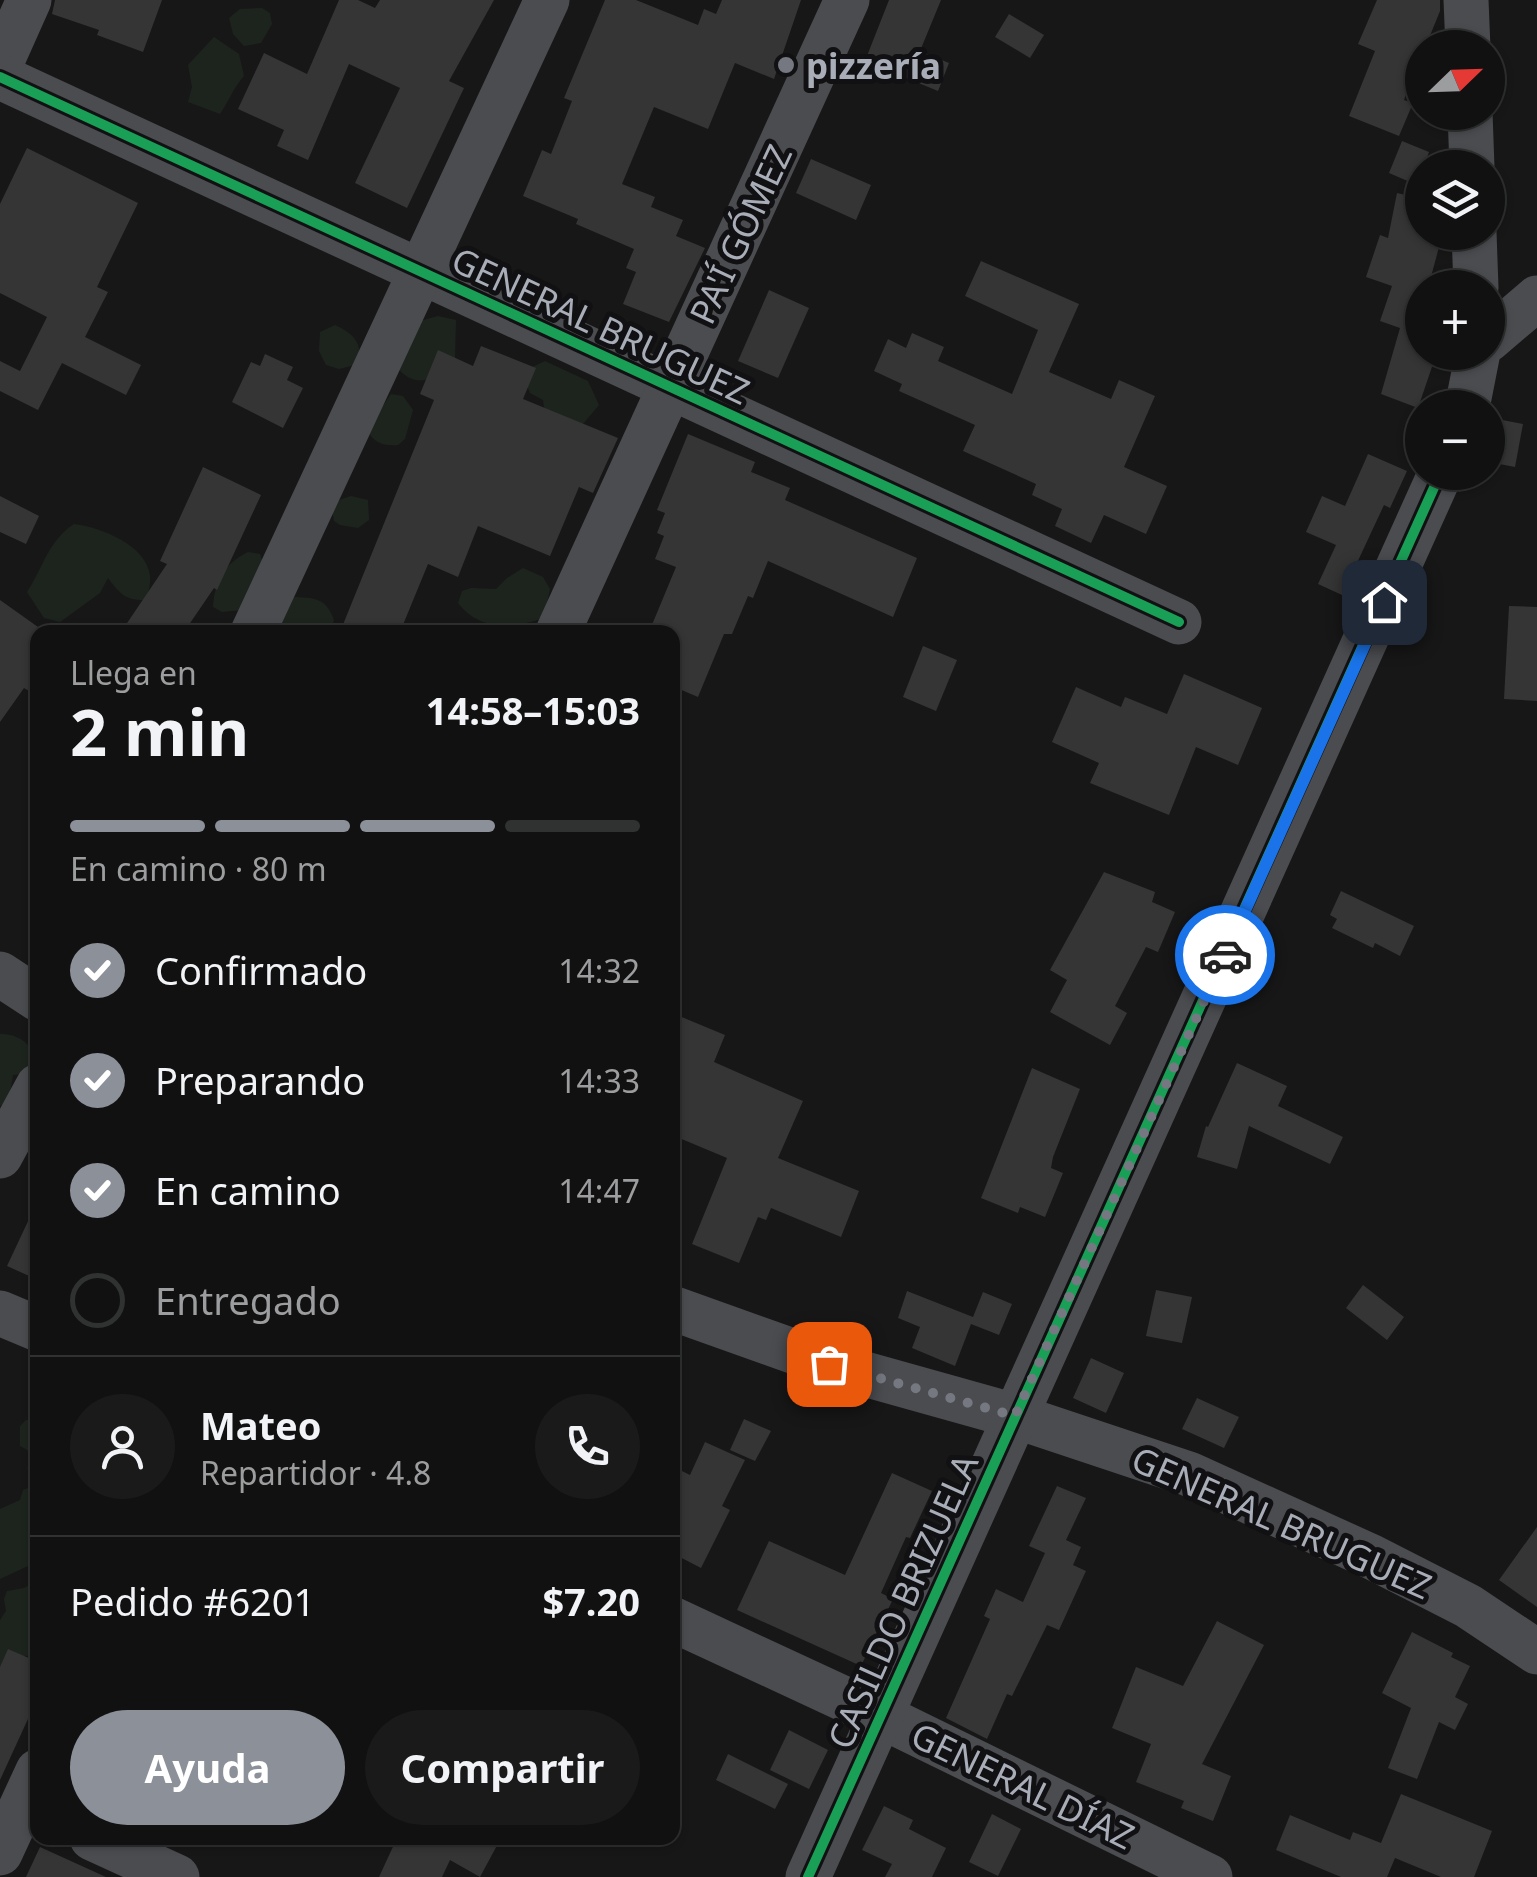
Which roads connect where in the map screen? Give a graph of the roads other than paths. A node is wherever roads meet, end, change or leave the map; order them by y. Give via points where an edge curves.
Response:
1 (30, 0) edge
2 (546, 0) edge
3 (847, 0) edge
4 (1466, 0) edge
5 (1467, 30) edge
6 (0, 65) edge
7 (0, 76) edge
8 (420, 272) junction
9 (1537, 298) edge
10 (1505, 325) edge
11 (670, 388) junction
12 (1433, 490) edge
13 (1179, 622) dead end
14 (256, 625) edge
15 (561, 625) edge
16 (0, 974) edge
17 (30, 994) edge
18 (30, 1101) edge
19 (0, 1156) edge
20 (680, 1311) edge
21 (0, 1313) edge
22 (30, 1326) edge
23 (1015, 1416) junction
24 (680, 1623) edge
25 (1537, 1652) edge
26 (881, 1716) junction
27 (24, 1796) edge
28 (107, 1845) edge
29 (0, 1853) edge
30 (178, 1877) edge
31 (808, 1877) edge
32 (1210, 1877) edge

1 - 6 street
2 - 8 street
3 - 11 street, PA'Í GÓMEZ
4 - 5 street
7 - 8 street, GENERAL BRUGUEZ
8 - 11 street, GENERAL BRUGUEZ
8 - 14 street
9 - 10 street
11 - 13 street, GENERAL BRUGUEZ
11 - 15 street, PA'Í GÓMEZ
12 - 23 street, CASILDO BRIZUELA
16 - 17 street
18 - 19 street
20 - 23 street, GENERAL BRUGUEZ via 829,1364
21 - 22 street
23 - 25 street, GENERAL BRUGUEZ via 1189,1474 1468,1606
23 - 26 street, CASILDO BRIZUELA
24 - 26 street, GENERAL DÍAZ
26 - 31 street, CASILDO BRIZUELA
26 - 32 street, GENERAL DÍAZ
27 - 29 street
28 - 30 street

